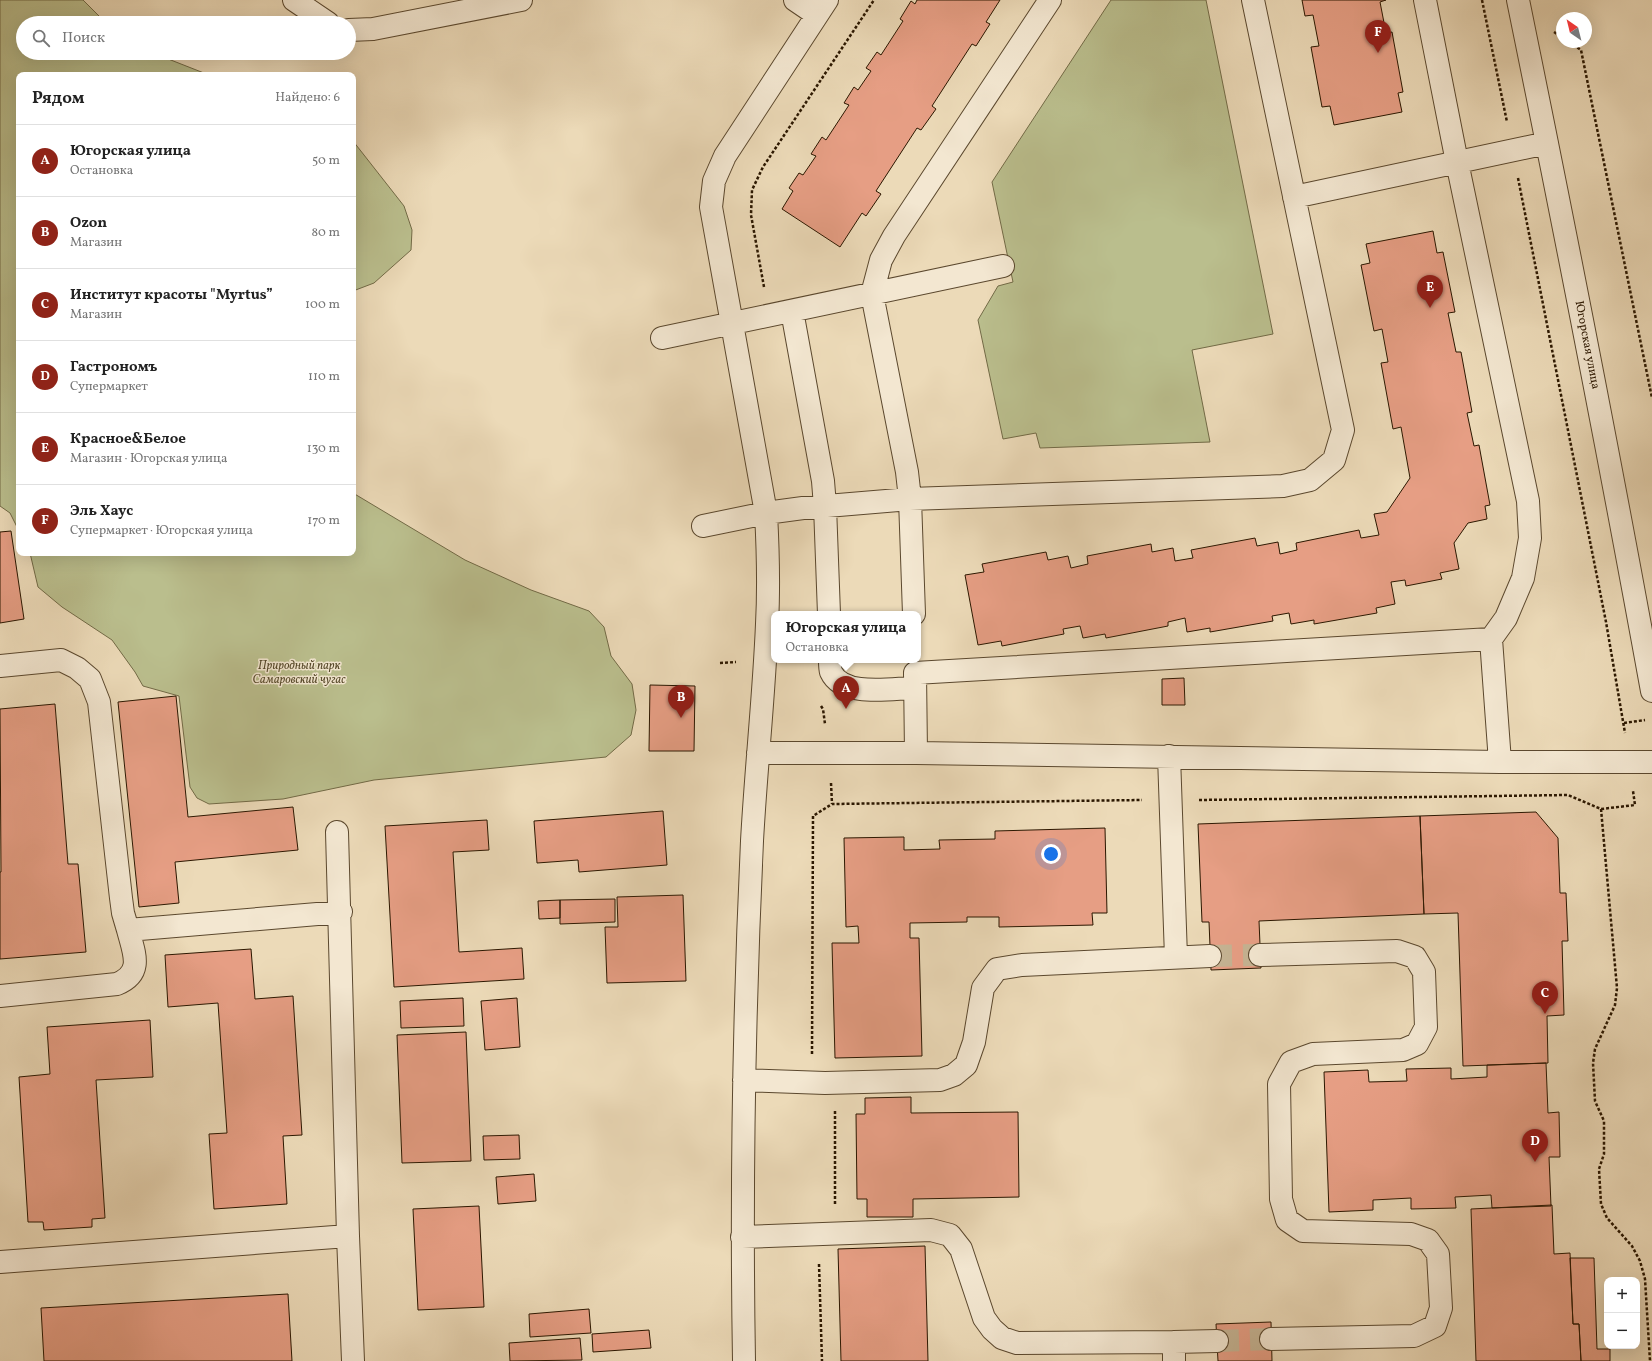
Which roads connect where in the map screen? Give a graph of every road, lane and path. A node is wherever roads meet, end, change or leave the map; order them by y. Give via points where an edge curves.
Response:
1 (294, 0) edge
2 (322, 0) edge
3 (521, 0) edge
4 (795, 0) edge
5 (1050, 0) edge
6 (1253, 0) edge
7 (1425, 0) edge
8 (1482, 0) edge
9 (1518, 0) edge
10 (822, 8) edge
11 (317, 16) edge
12 (325, 16) edge
13 (356, 30) edge
14 (1578, 48) edge
15 (1547, 143) junction
16 (1513, 150) junction
17 (1457, 162) junction
18 (1294, 197) junction
19 (1002, 266) dead end
20 (872, 294) junction
21 (792, 311) junction
22 (732, 323) junction
23 (662, 338) dead end
24 (1652, 398) edge
25 (910, 499) junction
26 (826, 506) junction
27 (766, 513) junction
28 (703, 526) dead end
29 (829, 611) edge
30 (914, 611) edge
31 (1491, 639) junction
32 (830, 663) edge
33 (0, 666) edge
34 (915, 674) edge
35 (1652, 692) edge
36 (1652, 720) edge
37 (758, 753) junction
38 (916, 753) junction
39 (1169, 756) junction
40 (1500, 762) junction
41 (1652, 762) edge
42 (1170, 800) junction
43 (1635, 805) dead end
44 (1601, 809) junction
45 (337, 832) dead end
46 (341, 912) junction
47 (128, 930) junction
48 (1260, 955) tunnel mouth
49 (1210, 956) tunnel mouth
50 (1176, 957) junction
51 (0, 996) edge
52 (744, 1080) junction
53 (826, 1083) junction
54 (826, 1234) junction
55 (348, 1236) junction
56 (742, 1237) junction
57 (0, 1262) edge
58 (1271, 1339) tunnel mouth
59 (1217, 1340) tunnel mouth
60 (1174, 1351) edge
61 (353, 1361) edge
62 (744, 1361) edge
63 (822, 1361) edge
64 (1650, 1361) edge

1 - 11 street
2 - 12 street
3 - 13 street via 373,30
4 - 10 street
5 - 20 street via 894,236 881,260
6 - 18 street
7 - 17 street
8 - 16 path
9 - 15 street, Югорская улица
10 - 22 street via 725,156 714,181 711,207
14 - 24 path via 1581,50
15 - 16 street
15 - 35 street, Югорская улица
16 - 17 street
16 - 36 path via 1624,723
17 - 18 street
17 - 31 street via 1528,501 1530,538 1523,578 1506,618
18 - 25 street via 1343,430 1334,460 1310,480 1283,486
19 - 20 street
20 - 21 street
20 - 25 street
21 - 22 street
21 - 26 street
22 - 23 street
22 - 27 street
25 - 26 street
25 - 30 street
26 - 27 street
26 - 29 street
27 - 28 street
27 - 37 street via 768,622
31 - 34 street
31 - 40 street
32 - 34 street via 831,672 839,681 862,690
33 - 47 street via 61,660 77,668 90,680 99,702 122,906
34 - 38 street
37 - 38 street
37 - 52 street via 747,957
38 - 39 street
39 - 40 street
39 - 42 street
40 - 41 street
42 - 44 path via 1568,795
42 - 50 street
42 - 53 path via 832,804 813,816 812,1060
43 - 44 path
44 - 64 path via 1617,988 1615,1005 1595,1049 1593,1063 1595,1101 1604,1121 1604,1154 1599,1169 1601,1204 1607,1218 1632,1246 1640,1261 1645,1279
45 - 46 street
46 - 47 street
46 - 55 street
47 - 51 street via 136,960 133,973 127,980 117,984
48 - 58 street via 1397,951 1415,957 1424,972 1426,1027 1417,1044 1403,1050 1313,1054 1291,1062 1279,1084 1281,1199 1287,1220 1303,1231 1411,1234 1428,1240 1438,1254 1441,1308 1434,1326 1414,1336
49 - 50 street
50 - 53 street via 1022,965 997,969 983,988 974,1042 966,1065 954,1075 940,1080
52 - 53 street
52 - 56 street
53 - 54 path via 835,1100 835,1215
54 - 56 street
54 - 60 street via 931,1230 950,1235 961,1249 984,1318 992,1330 1002,1338 1017,1343
54 - 63 path via 818,1250
55 - 57 street
55 - 61 street
56 - 62 street
59 - 60 street

